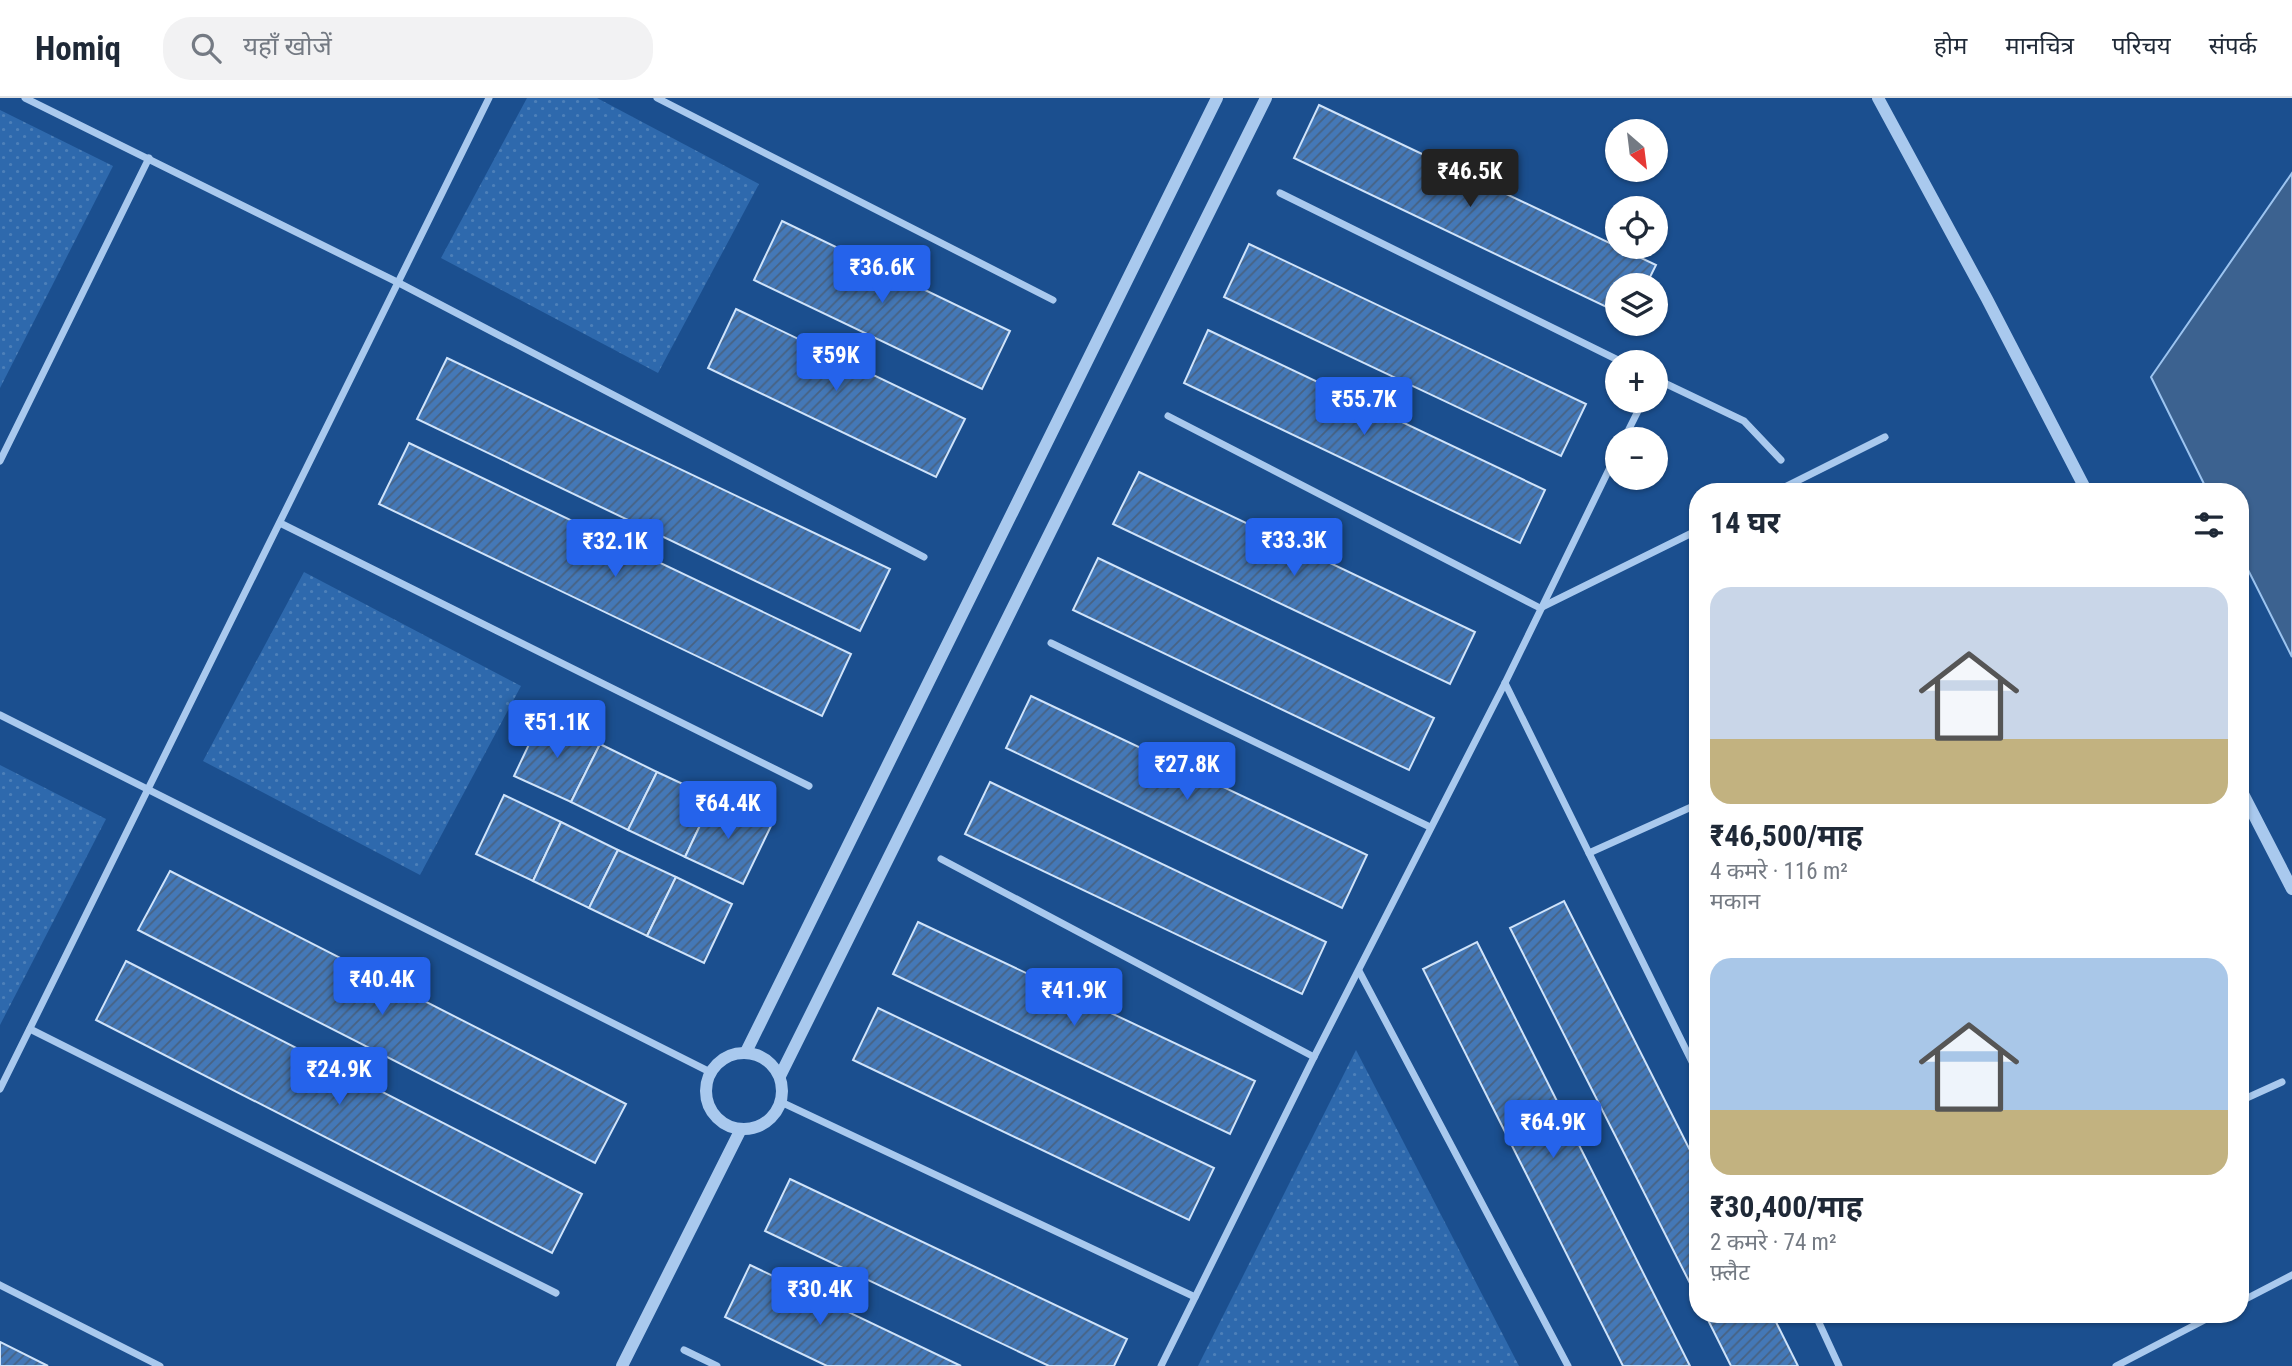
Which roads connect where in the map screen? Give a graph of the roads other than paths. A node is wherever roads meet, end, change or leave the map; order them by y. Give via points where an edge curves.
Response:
1 (26, 98) edge
2 (489, 98) edge
3 (657, 98) edge
4 (1217, 98) edge
5 (1266, 98) edge
6 (1878, 98) edge
7 (149, 158) junction
8 (1280, 193) dead end
9 (399, 283) junction
10 (1053, 300) dead end
11 (1605, 354) edge
12 (1668, 385) edge
13 (1168, 416) dead end
14 (1885, 437) dead end
15 (1781, 460) dead end
16 (0, 461) edge
17 (1605, 477) edge
18 (1793, 483) edge
19 (2082, 483) edge
20 (280, 523) junction
21 (1689, 534) edge
22 (925, 557) dead end
23 (1540, 608) junction
24 (1051, 643) dead end
25 (1505, 683) junction
26 (0, 716) edge
27 (810, 786) dead end
28 (148, 790) junction
29 (2249, 805) edge
30 (1689, 808) edge
31 (1430, 827) junction
32 (1589, 853) junction
33 (941, 859) dead end
34 (2292, 889) edge
35 (1359, 971) junction
36 (30, 1029) junction
37 (746, 1052) junction
38 (1689, 1056) edge
39 (1314, 1057) junction
40 (710, 1072) junction
41 (780, 1076) junction
42 (2282, 1082) dead end
43 (0, 1089) edge
44 (2249, 1097) edge
45 (781, 1102) junction
46 (741, 1129) junction
47 (2292, 1275) edge
48 (0, 1285) edge
49 (556, 1293) dead end
50 (1195, 1297) junction
51 (2249, 1297) edge
52 (1819, 1323) edge
53 (2199, 1323) edge
54 (684, 1350) dead end
55 (160, 1366) edge
56 (622, 1366) edge
57 (717, 1366) edge
58 (1161, 1366) edge
59 (1568, 1366) edge
60 (1839, 1366) edge
61 (2116, 1366) edge

1 - 7 street
2 - 9 street
3 - 10 street
4 - 37 street
5 - 41 street
6 - 19 street
7 - 9 street
7 - 16 street
8 - 11 street
9 - 20 street
9 - 22 street
12 - 15 street via 1744,421
13 - 23 street
14 - 18 street
17 - 23 street
20 - 27 street
20 - 28 street
21 - 23 street
23 - 25 street
24 - 31 street
25 - 31 street
25 - 32 street
26 - 28 street
28 - 36 street
28 - 40 street
29 - 34 street
30 - 32 street
31 - 35 street
32 - 38 street
33 - 39 street
35 - 39 street
35 - 59 street
36 - 43 street
36 - 49 street
37 - 40 street via 719,1060
37 - 41 street via 772,1064
39 - 50 street
40 - 46 street via 705,1087 714,1115
41 - 45 street
42 - 44 street
45 - 46 street via 772,1117 758,1127
45 - 50 street
46 - 56 street
47 - 51 street
48 - 55 street
50 - 58 street
52 - 60 street
53 - 61 street
54 - 57 street

